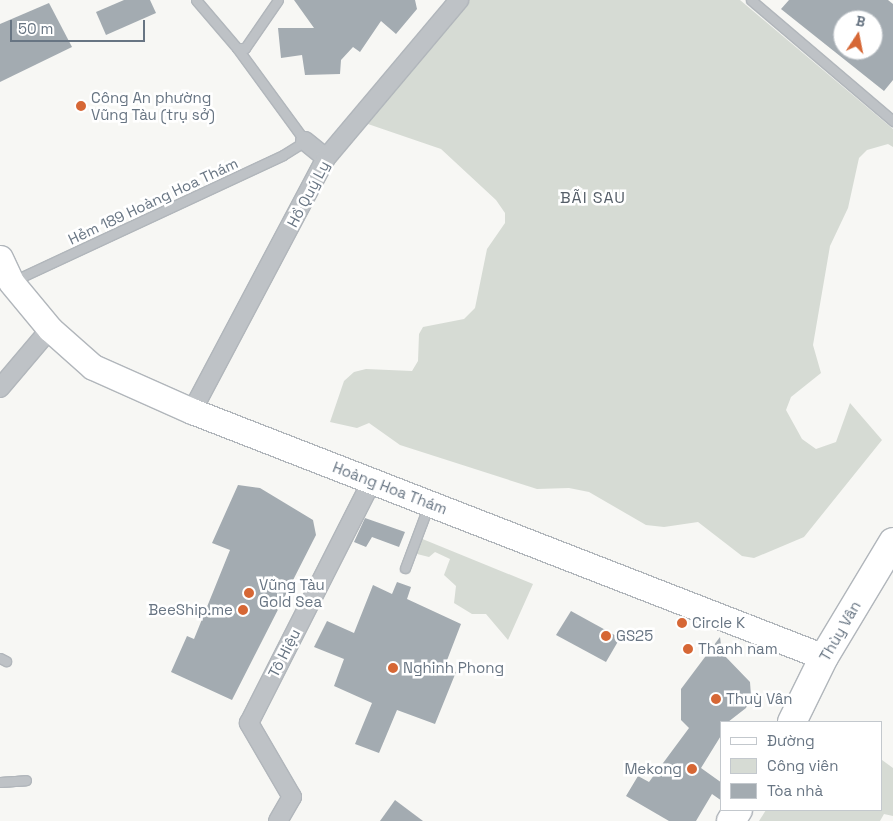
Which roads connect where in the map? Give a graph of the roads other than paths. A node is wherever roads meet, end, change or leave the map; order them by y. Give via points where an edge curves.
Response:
1 (196, 0) edge
2 (278, 0) edge
3 (459, 0) edge
4 (751, 0) edge
5 (237, 48) junction
6 (893, 121) edge
7 (305, 141) junction
8 (326, 158) junction
9 (0, 258) edge
10 (11, 282) junction
11 (50, 329) junction
12 (0, 388) edge
13 (192, 411) junction
14 (372, 481) junction
15 (429, 504) junction
16 (893, 542) edge
17 (405, 568) dead end
18 (824, 657) junction
19 (792, 721) edge
20 (26, 780) dead end
21 (0, 782) edge
22 (278, 821) edge

1 - 5 lane
2 - 5 lane via 245,48
3 - 8 street, Hồ Quý Ly
4 - 6 lane
5 - 7 lane
7 - 8 street
7 - 10 lane, Hẻm 189 Hoàng Hoa Thám via 283,156
8 - 13 street, Hồ Quý Ly
9 - 10 main road, Hoàng Hoa Thám
10 - 11 main road, Hoàng Hoa Thám
11 - 12 street
11 - 13 main road, Hoàng Hoa Thám via 93,367
13 - 14 main road, Hoàng Hoa Thám
14 - 15 main road, Hoàng Hoa Thám
14 - 22 street, Tô Hiệu via 249,723 292,797
15 - 17 lane
15 - 18 main road, Hoàng Hoa Thám
16 - 18 main road, Thùy Vân
18 - 19 main road, Thùy Vân
20 - 21 lane

